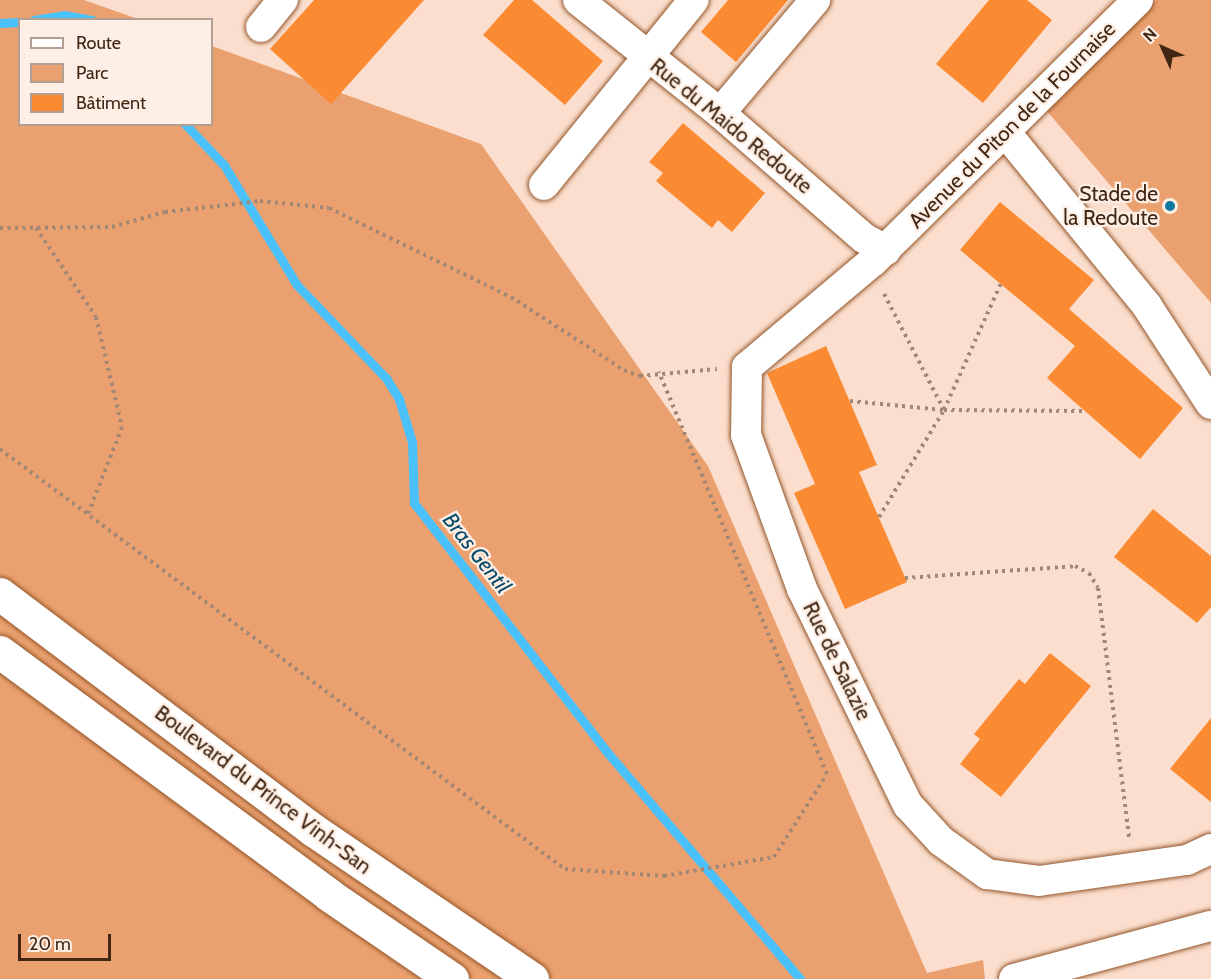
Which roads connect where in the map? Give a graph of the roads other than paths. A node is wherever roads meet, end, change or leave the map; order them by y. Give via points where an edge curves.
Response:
1 (283, 0) edge
2 (578, 0) edge
3 (694, 0) edge
4 (816, 0) edge
5 (1137, 0) edge
6 (261, 27) dead end
7 (647, 57) junction
8 (720, 113) junction
9 (1006, 133) junction
10 (544, 185) dead end
11 (877, 257) junction
12 (1211, 404) edge
13 (0, 594) edge
14 (0, 652) edge
15 (1211, 849) edge
16 (1211, 926) edge
17 (452, 979) edge
18 (531, 979) edge
19 (1014, 979) edge

1 - 6 street
2 - 7 street, Rue du Maido Redoute
3 - 7 street
4 - 8 street
5 - 9 street, Avenue du Piton de la Fournaise
7 - 8 street, Rue du Maido Redoute
7 - 10 street
8 - 11 street, Rue du Maido Redoute via 864,238
9 - 11 street, Avenue du Piton de la Fournaise
9 - 12 street via 1147,306
11 - 15 street, Rue de Salazie via 747,367 746,435 802,589 908,806 940,841 987,874 1039,881 1187,860
13 - 18 main road, Boulevard du Prince Vinh-San via 313,830
14 - 17 main road, Boulevard du Prince Vinh-San via 329,895
16 - 19 street

